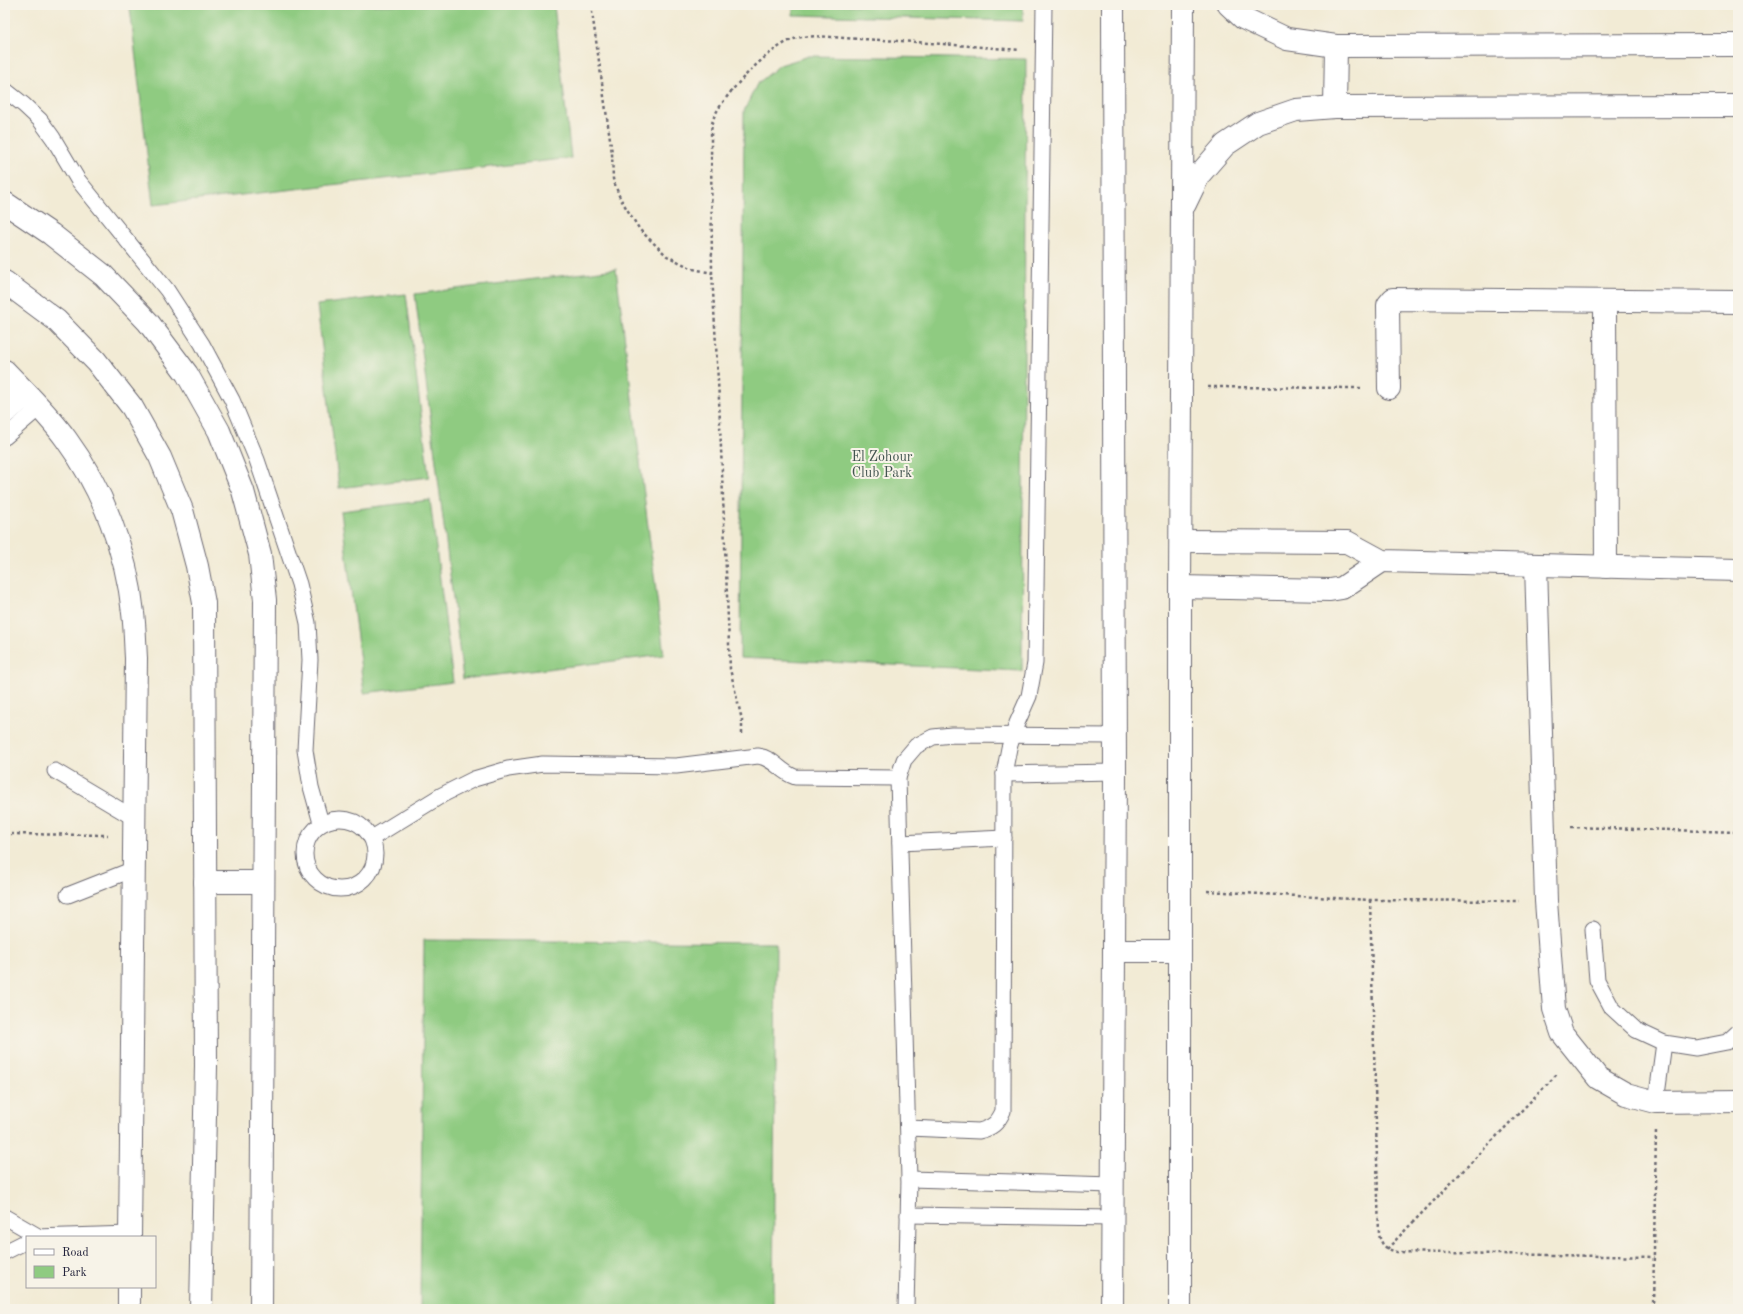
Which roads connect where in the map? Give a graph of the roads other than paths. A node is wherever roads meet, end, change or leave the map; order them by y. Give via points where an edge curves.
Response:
1 (1044, 5) edge
2 (1113, 5) edge
3 (1183, 5) edge
4 (1229, 5) edge
5 (1738, 45) edge
6 (1336, 46) junction
7 (5, 90) edge
8 (1738, 106) edge
9 (1335, 108) junction
10 (5, 203) edge
11 (1182, 210) junction
12 (5, 282) edge
13 (1605, 300) junction
14 (1738, 302) edge
15 (5, 371) edge
16 (1389, 388) road end
17 (24, 398) edge
18 (5, 418) edge
19 (5, 437) edge
20 (1182, 541) junction
21 (1382, 561) junction
22 (1536, 565) junction
23 (1606, 567) junction
24 (1738, 570) edge
25 (1180, 587) junction
26 (1013, 736) junction
27 (1115, 736) junction
28 (55, 771) dead end
29 (1115, 772) junction
30 (1004, 774) junction
31 (898, 778) junction
32 (321, 823) junction
33 (134, 826) junction
34 (372, 838) junction
35 (1004, 838) junction
36 (900, 843) junction
37 (134, 869) junction
38 (205, 882) junction
39 (263, 882) junction
40 (68, 895) dead end
41 (1593, 930) dead end
42 (1114, 951) junction
43 (1180, 951) junction
44 (1738, 1032) edge
45 (1664, 1043) junction
46 (1738, 1101) edge
47 (1656, 1102) junction
48 (908, 1128) junction
49 (909, 1179) junction
50 (1113, 1185) junction
51 (908, 1215) junction
52 (5, 1217) edge
53 (1113, 1218) junction
54 (130, 1235) edge
55 (31, 1236) edge
56 (98, 1236) edge
57 (26, 1242) edge
58 (5, 1252) edge
59 (129, 1288) edge
60 (129, 1309) edge
61 (201, 1309) edge
62 (261, 1309) edge
63 (906, 1309) edge
64 (1112, 1309) edge
65 (1180, 1309) edge

1 - 26 lane via 1035,663 1029,696
2 - 27 street
3 - 11 street
4 - 6 street via 1243,18 1287,39
5 - 6 street
6 - 9 street
7 - 32 lane via 40,120 78,180 167,290 202,344 232,400 257,460 299,584 308,622 310,660 305,750 311,788
8 - 9 street
9 - 11 street via 1296,110 1258,123 1225,145 1199,175
10 - 39 street via 51,234 103,275 148,322 187,374 219,431 243,491 260,554 265,600
11 - 20 street
12 - 38 street via 56,320 96,361 132,407 160,457 182,510 204,603
13 - 14 street
13 - 16 street via 1393,299 1388,305
13 - 23 street
15 - 17 street
17 - 18 lane
17 - 19 lane
17 - 33 street via 66,439 91,479 111,522 125,566 133,612 136,658
20 - 21 street via 1347,542
20 - 25 street
21 - 22 street
21 - 25 street via 1342,588 1330,590
22 - 23 street
22 - 47 street via 1546,901 1554,1009 1562,1033 1598,1078 1626,1094
23 - 24 street
25 - 43 street
26 - 27 lane
26 - 30 lane
26 - 31 lane via 933,737 916,746 908,755
27 - 29 street
28 - 33 lane
29 - 30 lane
29 - 42 street
30 - 35 lane
31 - 34 lane via 795,776 782,771 772,760 758,756 676,766 543,764 508,769 474,779 442,795
31 - 36 lane
32 - 34 lane via 338,819 355,822
32 - 34 lane via 306,841 305,864 310,874 329,888 352,887 370,872 375,861
33 - 37 street
35 - 36 lane
35 - 48 lane via 1003,1111 999,1121 990,1128 979,1131
36 - 48 lane
37 - 40 lane
37 - 54 street
38 - 39 street
38 - 61 street via 206,1066
39 - 62 street
41 - 45 lane via 1597,980 1612,1008 1636,1030
42 - 43 street
42 - 50 street
43 - 65 street
44 - 45 lane via 1727,1042 1696,1048
45 - 47 lane
46 - 47 street
48 - 49 lane
49 - 50 lane
49 - 51 lane
50 - 53 street
51 - 53 lane
51 - 63 lane
52 - 55 lane
53 - 64 street
54 - 56 lane
57 - 58 lane
59 - 60 street

